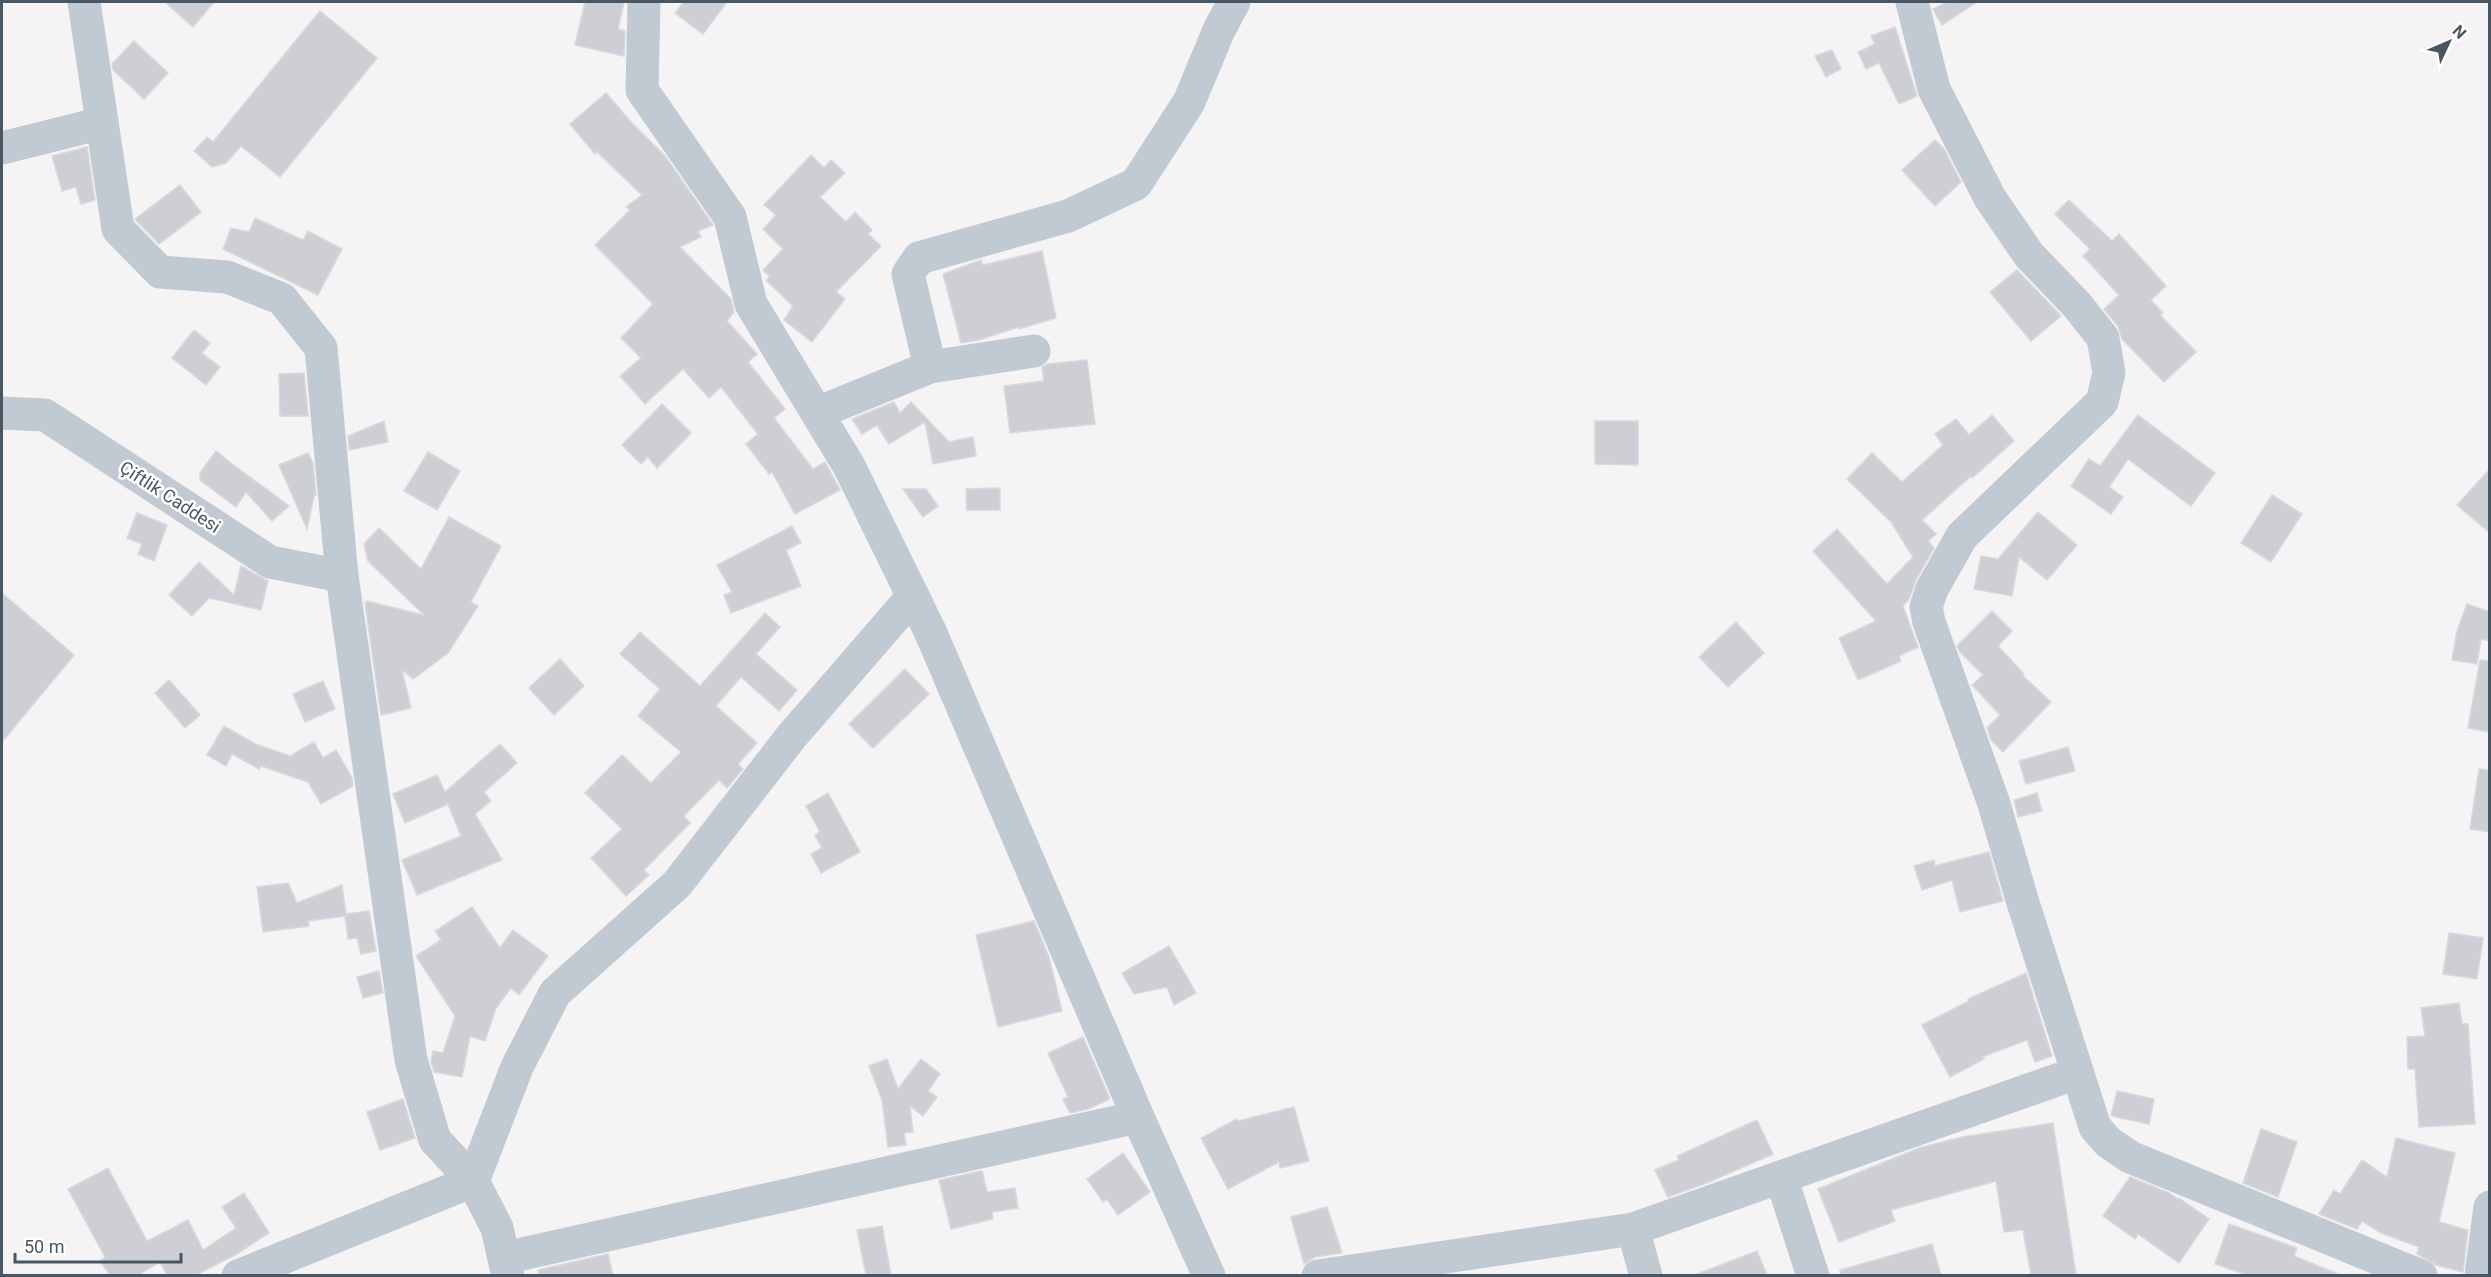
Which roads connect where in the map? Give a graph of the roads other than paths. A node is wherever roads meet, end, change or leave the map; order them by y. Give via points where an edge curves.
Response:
1 (84, 2) edge
2 (644, 2) edge
3 (1234, 2) edge
4 (1912, 2) edge
5 (102, 123) junction
6 (2, 148) edge
7 (1034, 351) dead end
8 (930, 367) junction
9 (2, 413) edge
10 (817, 413) junction
11 (342, 576) junction
12 (913, 596) junction
13 (2078, 1073) junction
14 (1137, 1117) junction
15 (1781, 1177) junction
16 (473, 1181) junction
17 (2490, 1207) edge
18 (1633, 1229) junction
19 (506, 1267) edge
20 (238, 1275) edge
21 (1209, 1275) edge
22 (1318, 1275) edge
23 (1646, 1275) edge
24 (1813, 1275) edge
25 (2421, 1275) edge
26 (2481, 1275) edge

1 - 5 street
2 - 10 street via 642,90 730,217 751,304
3 - 8 street via 1189,102 1136,184 1068,216 919,258 908,274
4 - 13 street via 1934,89 1970,162 2029,255 2103,338 2109,373 2102,402 1962,536 1926,607 1994,804
5 - 6 street
5 - 11 street via 118,229 159,272 228,277 282,299 321,348
7 - 8 street
8 - 10 street
9 - 11 street, Çiftlik Caddesi via 45,416 270,562
10 - 12 street via 849,466
11 - 16 street via 411,1060 435,1140
12 - 14 street
12 - 16 street via 791,737 678,884 555,993 517,1067
13 - 15 street
13 - 25 street via 2095,1127 2130,1157
14 - 19 street
14 - 21 street
15 - 18 street
15 - 24 street
16 - 19 street via 497,1228
16 - 20 street
17 - 26 street
18 - 22 street
18 - 23 street

